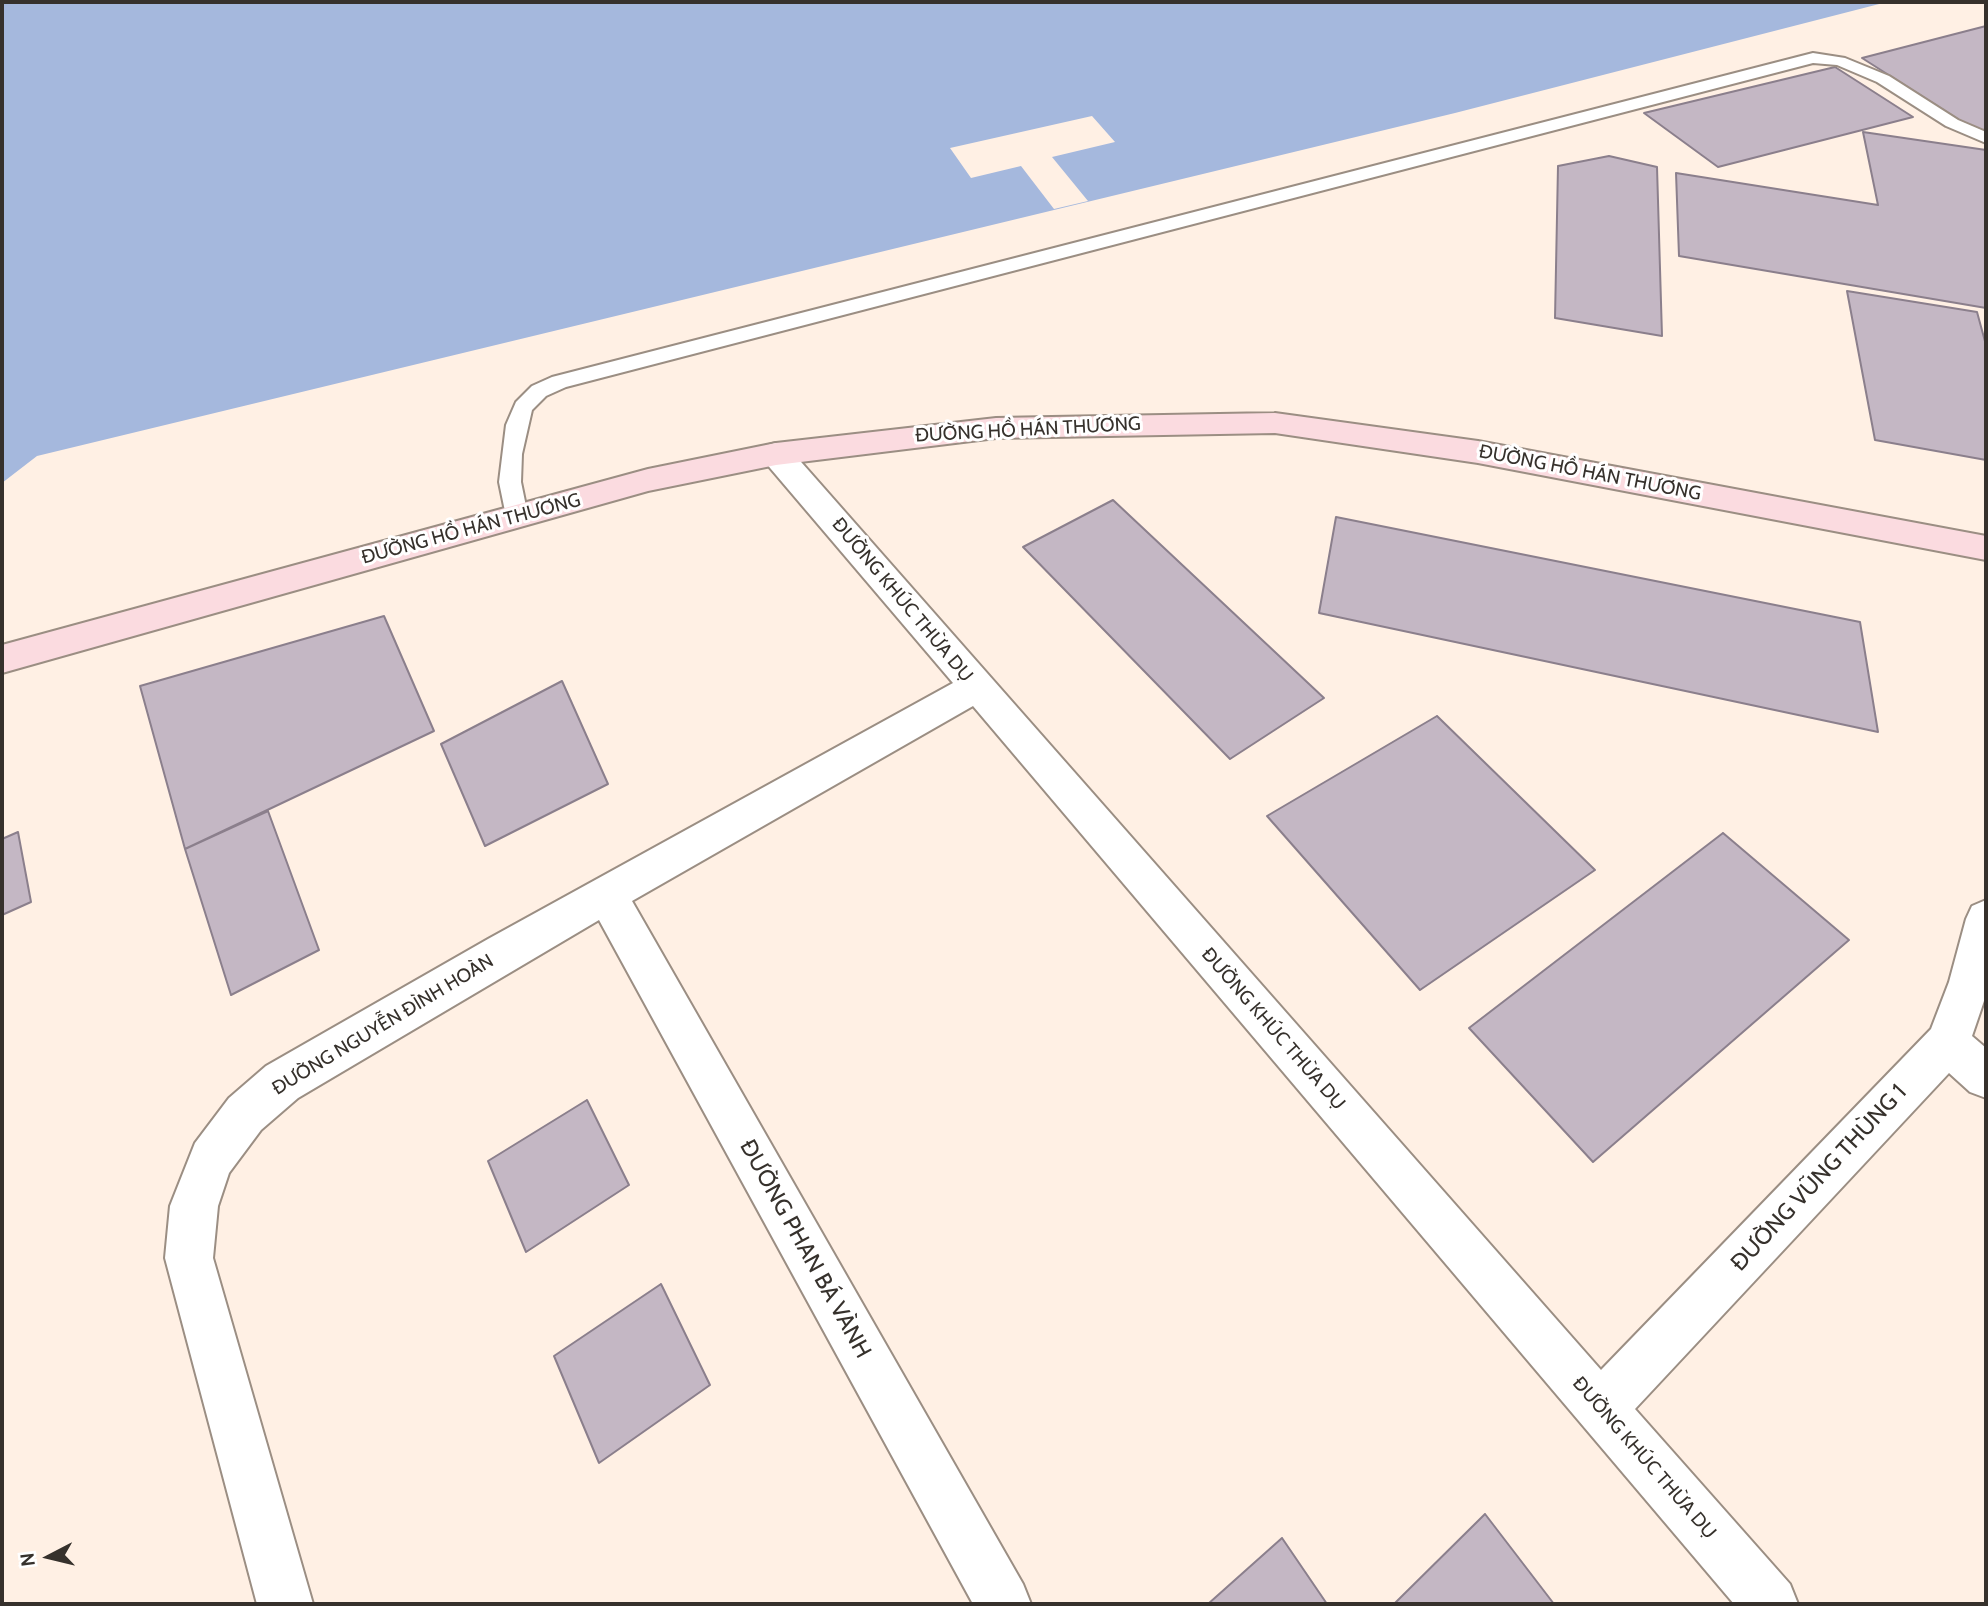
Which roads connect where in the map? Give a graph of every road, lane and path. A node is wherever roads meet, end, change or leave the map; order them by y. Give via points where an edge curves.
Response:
1 (1986, 138) edge
2 (776, 454) junction
3 (517, 516) junction
4 (1986, 548) edge
5 (2, 659) edge
6 (976, 687) junction
7 (607, 895) junction
8 (1986, 919) edge
9 (1947, 1043) junction
10 (1986, 1076) edge
11 (1601, 1407) junction
12 (285, 1604) edge
13 (1003, 1604) edge
14 (1770, 1604) edge

1 - 3 lane via 1952,123 1883,79 1840,61 1813,58 559,382 539,391 523,407 516,425 510,482
2 - 3 street, ĐƯỜNG HỒ HÁN THƯƠNG via 648,480
2 - 4 street, ĐƯỜNG HỒ HÁN THƯƠNG via 996,428 1275,423 1478,452
2 - 6 street, ĐƯỜNG KHÚC THỪA DỤ
3 - 5 street, ĐƯỜNG HỒ HÁN THƯƠNG
6 - 7 street, ĐƯỜNG NGUYỄN ĐÌNH HOÀN
6 - 11 street, ĐƯỜNG KHÚC THỪA DỤ
7 - 12 street, ĐƯỜNG NGUYỄN ĐÌNH HOÀN via 282,1082 245,1114 211,1159 194,1206 188,1258
7 - 13 street, ĐƯỜNG PHAN BÁ VÀNH
8 - 9 street, ĐƯỜNG VŨNG THÙNG 1 via 1970,982
9 - 10 street
9 - 11 street, ĐƯỜNG VŨNG THÙNG 1
11 - 14 street, ĐƯỜNG KHÚC THỪA DỤ

